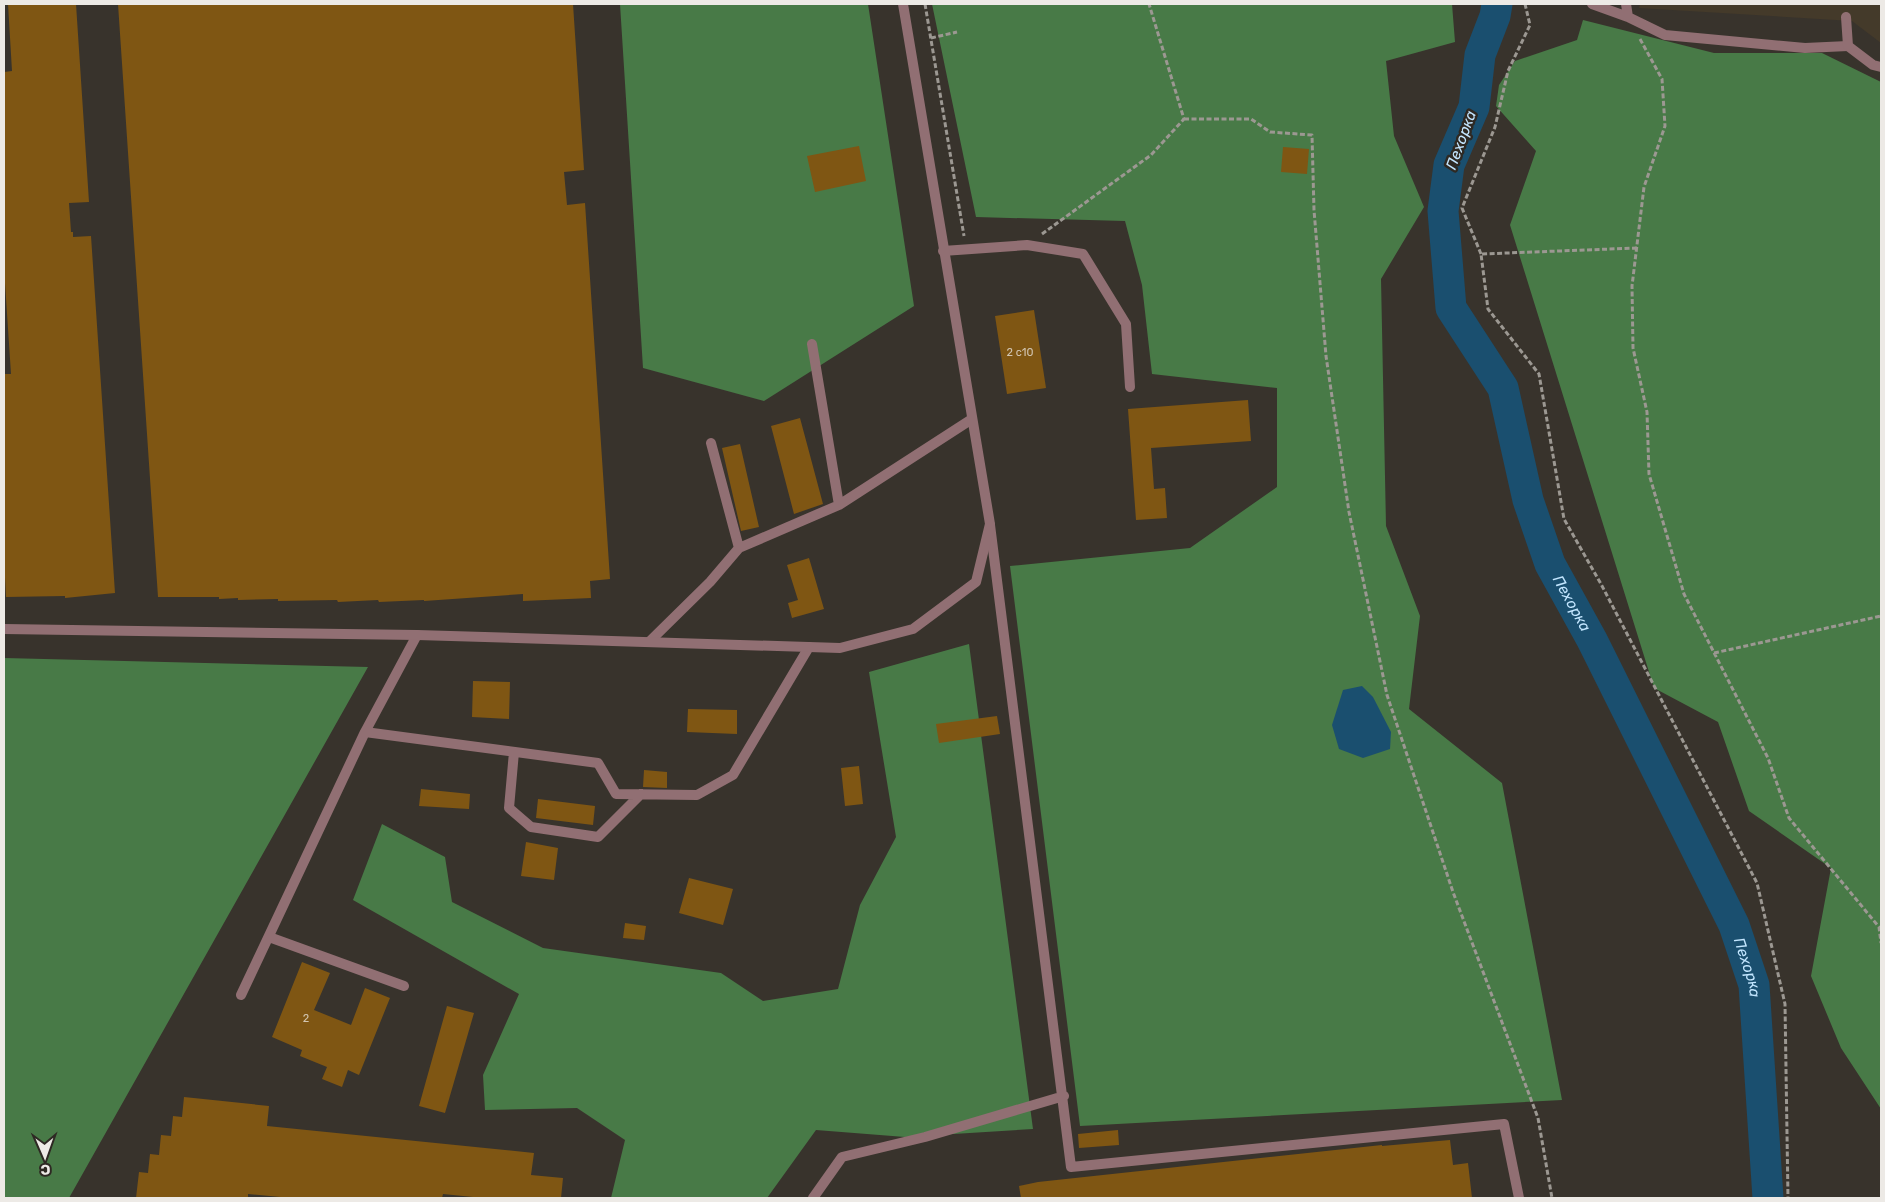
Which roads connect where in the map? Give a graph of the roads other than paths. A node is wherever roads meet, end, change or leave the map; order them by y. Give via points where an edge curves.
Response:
1 (903, 4) edge
2 (1592, 4) edge
3 (1626, 4) edge
4 (1628, 17) junction
5 (1846, 17) dead end
6 (1848, 46) junction
7 (1881, 67) edge
8 (943, 251) junction
9 (812, 344) dead end
10 (1130, 387) dead end
11 (972, 419) junction
12 (711, 443) dead end
13 (840, 505) junction
14 (990, 524) junction
15 (738, 548) junction
16 (4, 630) edge
17 (417, 635) junction
18 (649, 642) junction
19 (809, 647) junction
20 (364, 732) junction
21 (514, 752) junction
22 (641, 794) junction
23 (268, 937) junction
24 (404, 986) dead end
25 (241, 996) dead end
26 (1064, 1096) junction
27 (813, 1198) edge
28 (1519, 1198) edge

1 - 8 street
2 - 4 street
3 - 4 street
4 - 6 street via 1665,35 1805,48
5 - 6 street
6 - 7 street via 1873,65
8 - 10 street via 1027,244 1083,254 1126,324
8 - 11 street
9 - 13 street
11 - 13 street
11 - 14 street
12 - 15 street
13 - 15 street
14 - 19 street via 976,582 913,629 840,648
14 - 26 street
15 - 18 street via 710,582
16 - 17 street
17 - 18 street
17 - 20 street
18 - 19 street
19 - 22 street via 733,775 697,795
20 - 21 street
20 - 23 street
21 - 22 street via 598,763 616,794
21 - 22 street via 509,808 531,827 598,837
23 - 24 street
23 - 25 street
26 - 27 street via 925,1137 842,1157
26 - 28 street via 1071,1167 1504,1124

